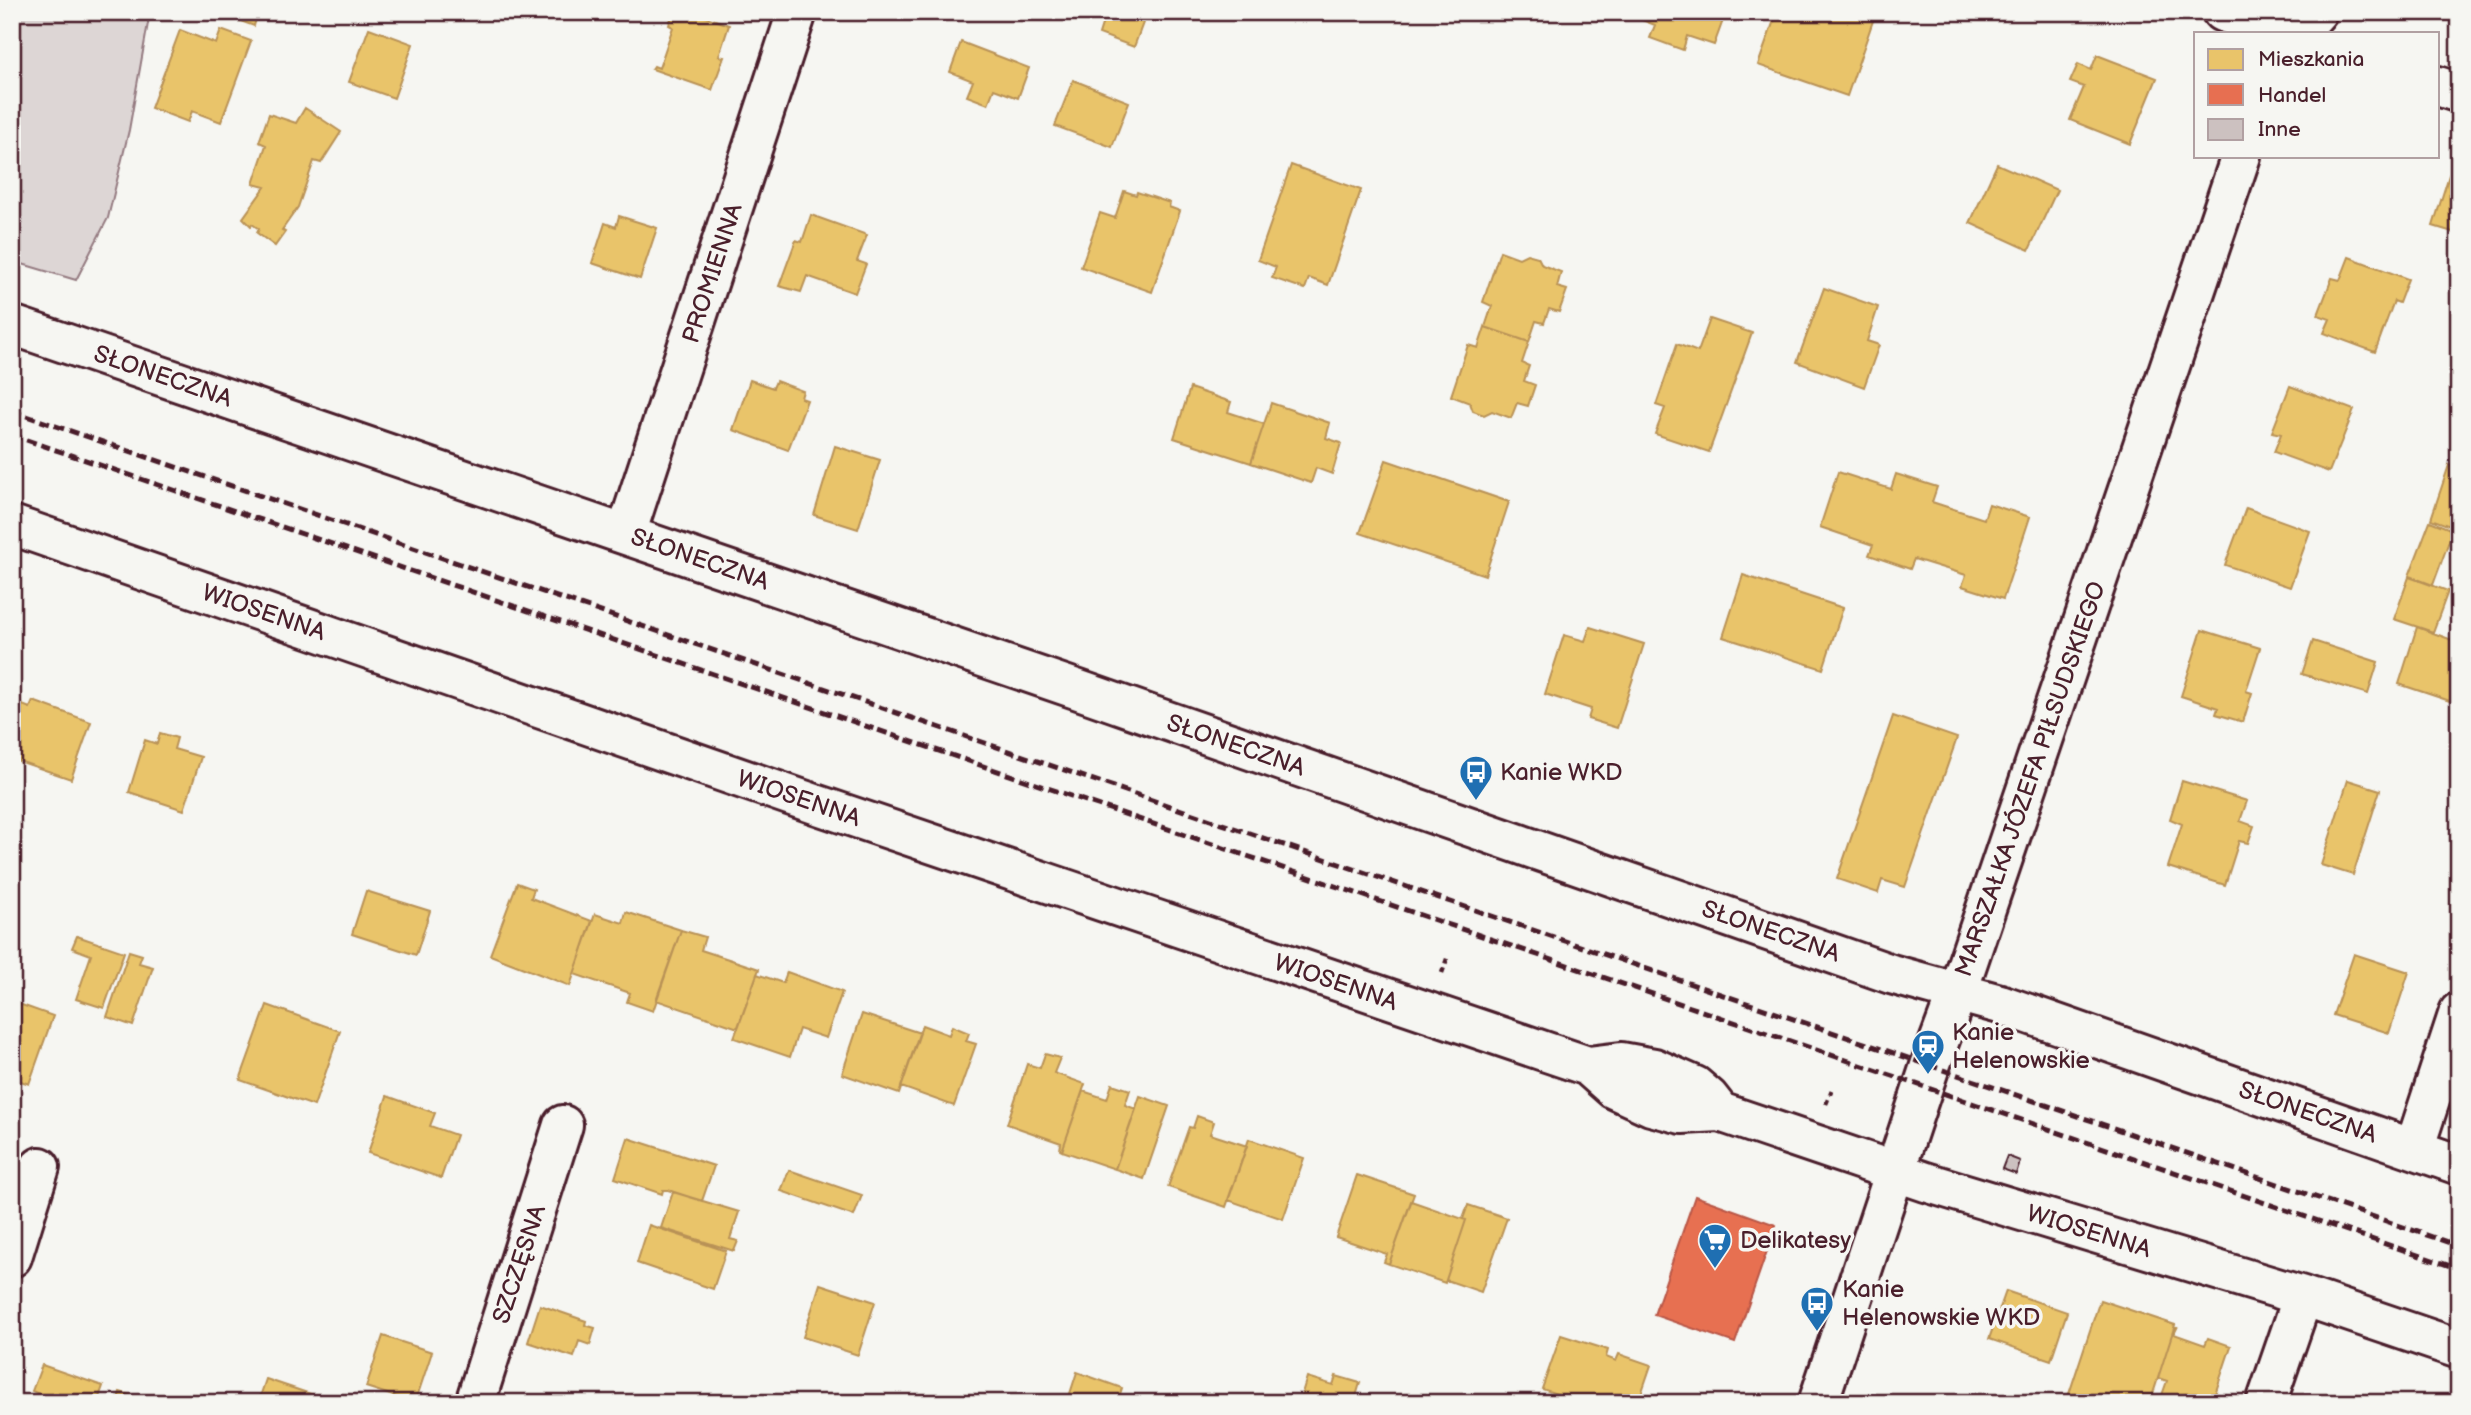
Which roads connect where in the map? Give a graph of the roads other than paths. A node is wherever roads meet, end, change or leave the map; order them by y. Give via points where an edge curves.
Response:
1 (797, 12) edge
2 (2222, 12) edge
3 (2317, 12) edge
4 (2282, 32) edge
5 (2299, 32) edge
6 (2440, 87) edge
7 (2459, 93) edge
8 (2240, 158) edge
9 (12, 325) edge
10 (12, 525) edge
11 (626, 534) junction
12 (1958, 991) junction
13 (2459, 1012) edge
14 (563, 1125) dead end
15 (2414, 1149) junction
16 (2459, 1165) edge
17 (40, 1167) dead end
18 (1895, 1172) junction
19 (12, 1257) edge
20 (2303, 1296) junction
21 (2459, 1349) edge
22 (475, 1403) edge
23 (1818, 1403) edge
24 (2266, 1403) edge

1 - 11 street, PROMIENNA
2 - 4 street
3 - 5 street
6 - 7 street
8 - 12 street, MARSZAŁKA JÓZEFA PIŁSUDSKIEGO
9 - 11 street, SŁONECZNA
10 - 18 street, WIOSENNA via 1588,1066 1621,1062 1654,1068 1695,1086 1720,1112
11 - 12 street, SŁONECZNA via 1891,974
12 - 15 street, SŁONECZNA
12 - 18 street, MARSZAŁKA JÓZEFA PIŁSUDSKIEGO
13 - 15 street
14 - 22 street, SZCZĘSNA
15 - 16 street, SŁONECZNA
17 - 19 street
18 - 20 street, WIOSENNA
18 - 23 street, MARSZAŁKA JÓZEFA PIŁSUDSKIEGO
20 - 21 street, WIOSENNA
20 - 24 street

